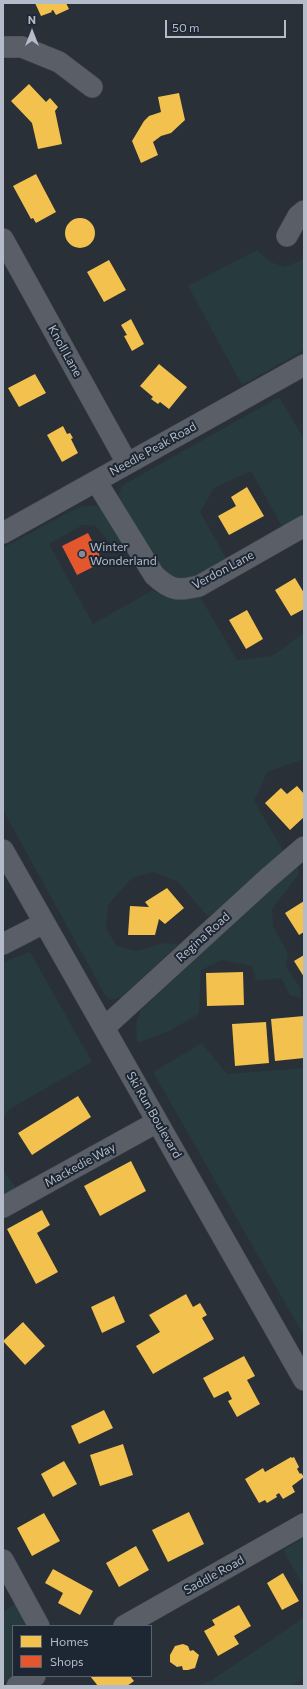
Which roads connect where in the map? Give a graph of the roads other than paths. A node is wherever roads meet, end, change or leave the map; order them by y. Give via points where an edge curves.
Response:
1 (3, 47) edge
2 (92, 87) dead end
3 (304, 211) edge
4 (287, 236) dead end
5 (3, 239) edge
6 (304, 365) edge
7 (127, 463) junction
8 (96, 481) junction
9 (304, 526) edge
10 (3, 532) edge
11 (304, 847) edge
12 (3, 850) edge
13 (44, 923) junction
14 (3, 944) edge
15 (104, 1028) junction
16 (157, 1122) junction
17 (3, 1207) edge
18 (304, 1380) edge
19 (304, 1524) edge
20 (3, 1560) edge
21 (38, 1625) edge
22 (126, 1625) edge
23 (33, 1677) edge
24 (17, 1686) edge

1 - 2 street via 22,47 58,62
3 - 4 street via 298,216
5 - 7 street, Knoll Lane
6 - 7 street, Needle Peak Road
7 - 8 street, Needle Peak Road
8 - 9 street, Verdon Lane via 154,575 164,584 182,590 199,586
8 - 10 street, Needle Peak Road
11 - 15 street, Regina Road
12 - 13 street, Ski Run Boulevard
13 - 14 street
13 - 15 street, Ski Run Boulevard
15 - 16 street, Ski Run Boulevard
16 - 17 street, Mackedie Way
16 - 18 street, Ski Run Boulevard
19 - 22 street, Saddle Road
20 - 21 street
23 - 24 street

